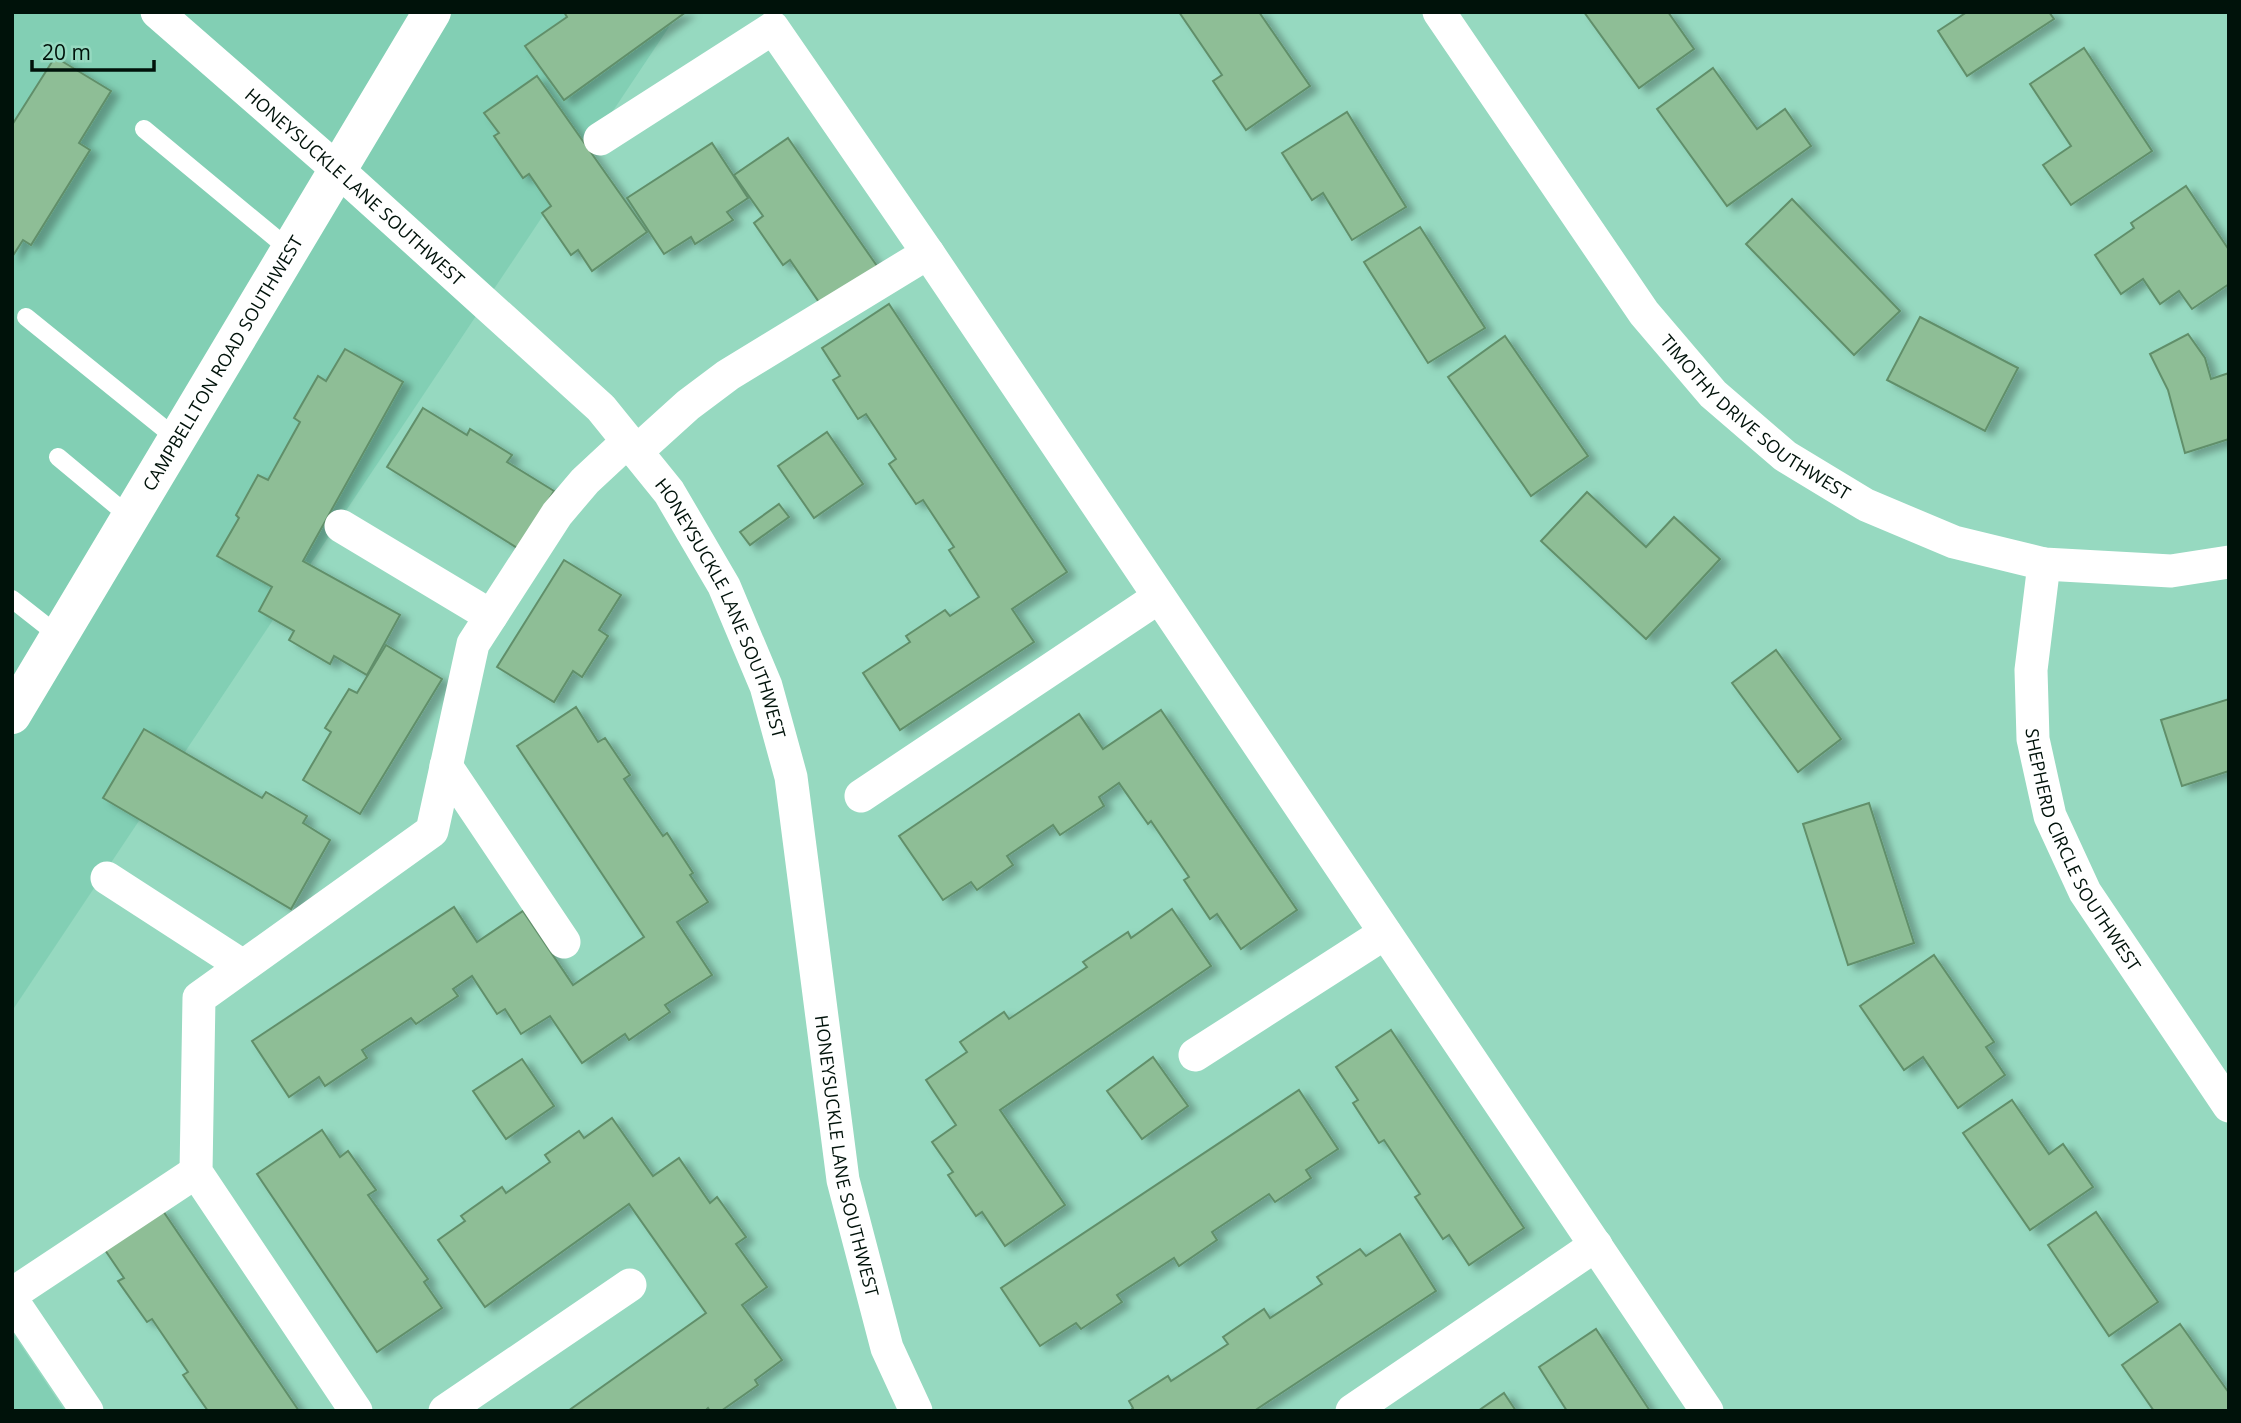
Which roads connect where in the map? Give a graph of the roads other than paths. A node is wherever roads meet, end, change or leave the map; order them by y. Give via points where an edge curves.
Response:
1 (157, 12) edge
2 (432, 12) edge
3 (1439, 12) edge
4 (144, 129) dead end
5 (600, 139) dead end
6 (338, 170) junction
7 (290, 250) junction
8 (928, 253) junction
9 (26, 317) dead end
10 (177, 439) junction
11 (632, 447) junction
12 (58, 457) dead end
13 (130, 517) junction
14 (341, 526) dead end
15 (2229, 562) edge
16 (2044, 564) junction
17 (1159, 597) junction
18 (12, 599) edge
19 (491, 616) junction
20 (59, 636) junction
21 (12, 715) edge
22 (446, 766) junction
23 (860, 796) dead end
24 (107, 878) dead end
25 (1385, 933) junction
26 (564, 942) dead end
27 (243, 966) junction
28 (1195, 1055) dead end
29 (2229, 1107) edge
30 (196, 1172) junction
31 (1596, 1245) junction
32 (630, 1285) dead end
33 (15, 1310) edge
34 (86, 1411) edge
35 (356, 1411) edge
36 (445, 1411) edge
37 (916, 1411) edge
38 (1352, 1411) edge
39 (1707, 1411) edge

1 - 6 street, HONEYSUCKLE LANE SOUTHWEST
2 - 6 main road, CAMPBELLTON ROAD SOUTHWEST
3 - 16 street, TIMOTHY DRIVE SOUTHWEST via 1644,313 1713,394 1785,456 1866,505 1954,542
4 - 7 lane
5 - 8 street via 773,27
6 - 7 main road, CAMPBELLTON ROAD SOUTHWEST
6 - 11 street, HONEYSUCKLE LANE SOUTHWEST via 601,408
7 - 10 main road, CAMPBELLTON ROAD SOUTHWEST
8 - 11 street via 728,375
8 - 17 street
9 - 10 lane
10 - 13 main road, CAMPBELLTON ROAD SOUTHWEST
11 - 19 street via 585,481 557,514
11 - 37 street, HONEYSUCKLE LANE SOUTHWEST via 669,492 724,586 766,686 791,777 843,1180 887,1348
12 - 13 lane
13 - 20 main road, CAMPBELLTON ROAD SOUTHWEST
14 - 19 street
15 - 16 street, TIMOTHY DRIVE SOUTHWEST via 2171,571
16 - 29 street, SHEPHERD CIRCLE SOUTHWEST via 2031,670 2034,739 2050,816 2085,892
17 - 23 street
17 - 25 street
18 - 20 lane
19 - 22 street via 473,644
20 - 21 main road, CAMPBELLTON ROAD SOUTHWEST
22 - 26 street
22 - 27 street via 432,831
24 - 27 street
25 - 28 street
25 - 31 street
27 - 30 street via 199,998
30 - 33 street
30 - 35 street
31 - 38 street
31 - 39 street
32 - 36 street
33 - 34 street

